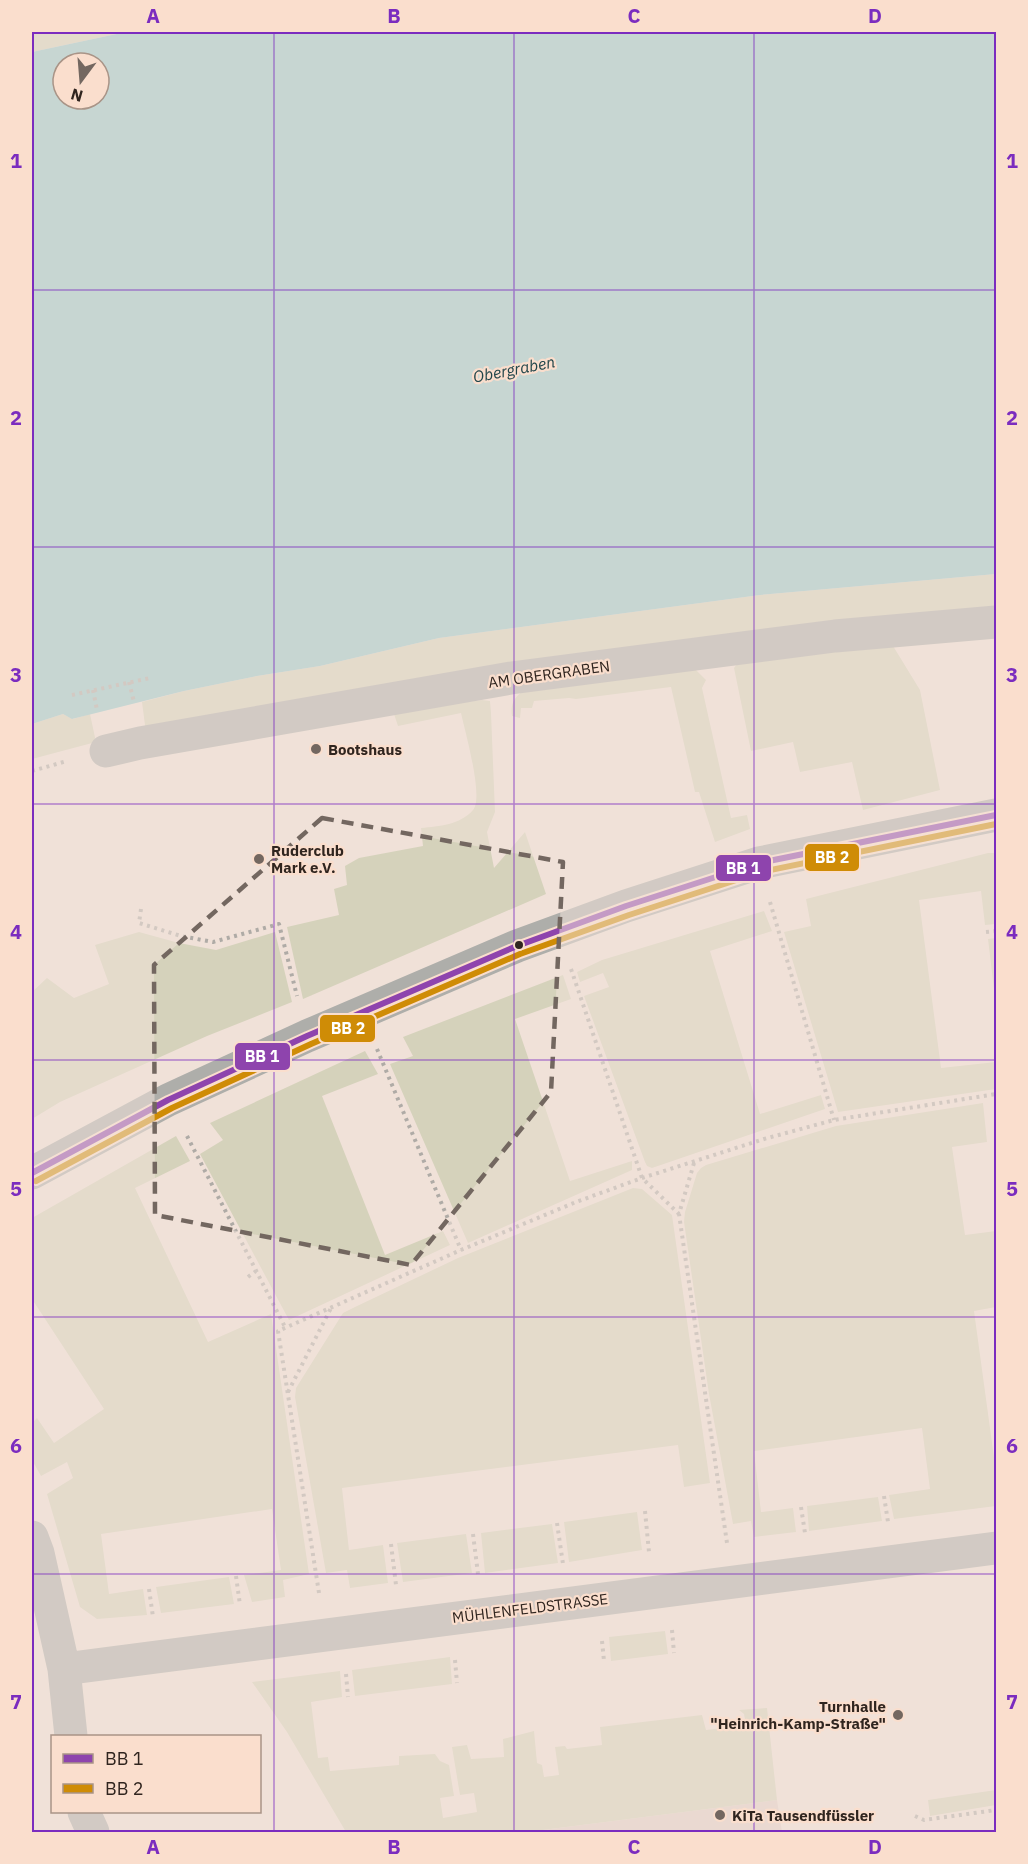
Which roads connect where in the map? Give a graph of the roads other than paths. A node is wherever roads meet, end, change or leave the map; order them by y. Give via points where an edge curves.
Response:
1 (996, 622) edge
2 (106, 751) dead end
3 (996, 815) edge
4 (32, 1173) edge
5 (32, 1537) edge
6 (996, 1548) edge
7 (64, 1668) junction
8 (71, 1735) edge
9 (84, 1813) edge
10 (93, 1833) edge

1 - 2 street, AM OBERGRABEN via 835,636 511,678
3 - 4 street via 759,863 517,946 168,1100
5 - 7 street
6 - 7 street, MÜHLENFELDSTRASSE
7 - 8 street
9 - 10 street

